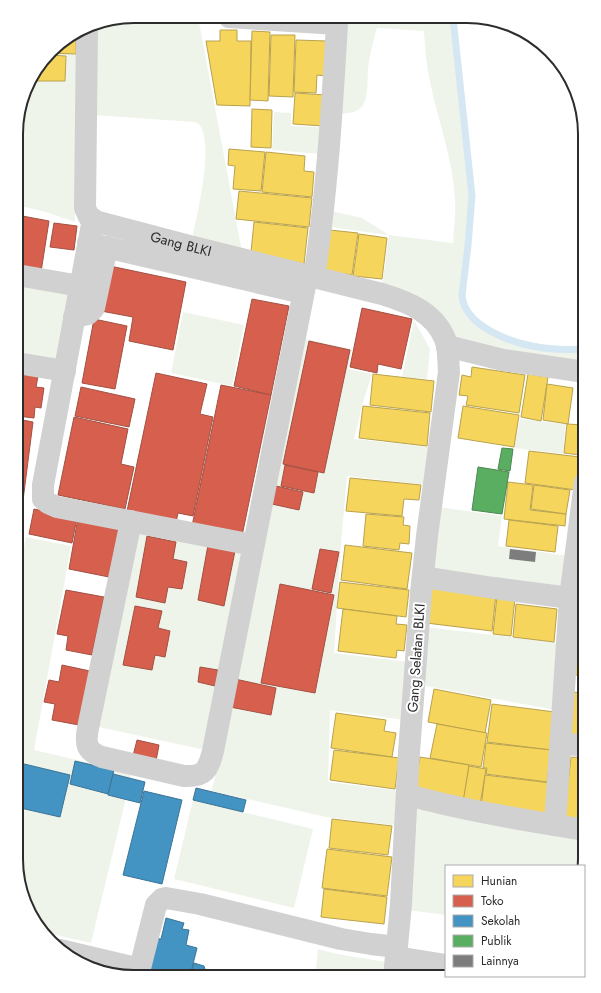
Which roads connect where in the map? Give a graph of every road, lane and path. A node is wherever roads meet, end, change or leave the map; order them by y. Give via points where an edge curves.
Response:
1 (337, 23) edge
2 (87, 34) edge
3 (92, 219) junction
4 (98, 245) junction
5 (23, 275) edge
6 (308, 282) junction
7 (80, 286) junction
8 (74, 317) junction
9 (446, 343) junction
10 (23, 364) edge
11 (65, 371) junction
12 (578, 371) edge
13 (131, 521) junction
14 (253, 545) junction
15 (578, 566) edge
16 (423, 577) junction
17 (575, 602) edge
18 (561, 743) junction
19 (578, 745) edge
20 (408, 795) junction
21 (555, 825) junction
22 (578, 829) edge
23 (78, 955) edge
24 (396, 960) edge
25 (445, 965) edge
26 (131, 970) edge
27 (140, 970) edge

1 - 6 street via 324,200
2 - 3 street via 84,208
3 - 4 street
3 - 6 street, Gang BLKI
4 - 6 street
4 - 7 street
4 - 8 street via 94,308 88,314
5 - 7 street
6 - 9 street, Gang BLKI via 382,294 414,306 437,325
6 - 14 street
7 - 8 street
8 - 11 street
9 - 12 street via 503,360
9 - 16 street, Gang Selatan BLKI via 448,372
10 - 11 street
11 - 13 street via 43,499 57,506
13 - 14 street
13 - 14 street via 87,743 89,750 102,757 184,776 203,774 210,762
15 - 17 street
16 - 17 street
16 - 20 street, Gang Selatan BLKI
17 - 18 street
18 - 19 street
18 - 21 street
20 - 21 street via 450,806
20 - 24 street, Gang Selatan BLKI
21 - 22 street
23 - 26 street
24 - 25 street
24 - 27 street via 364,943 166,898 156,905

